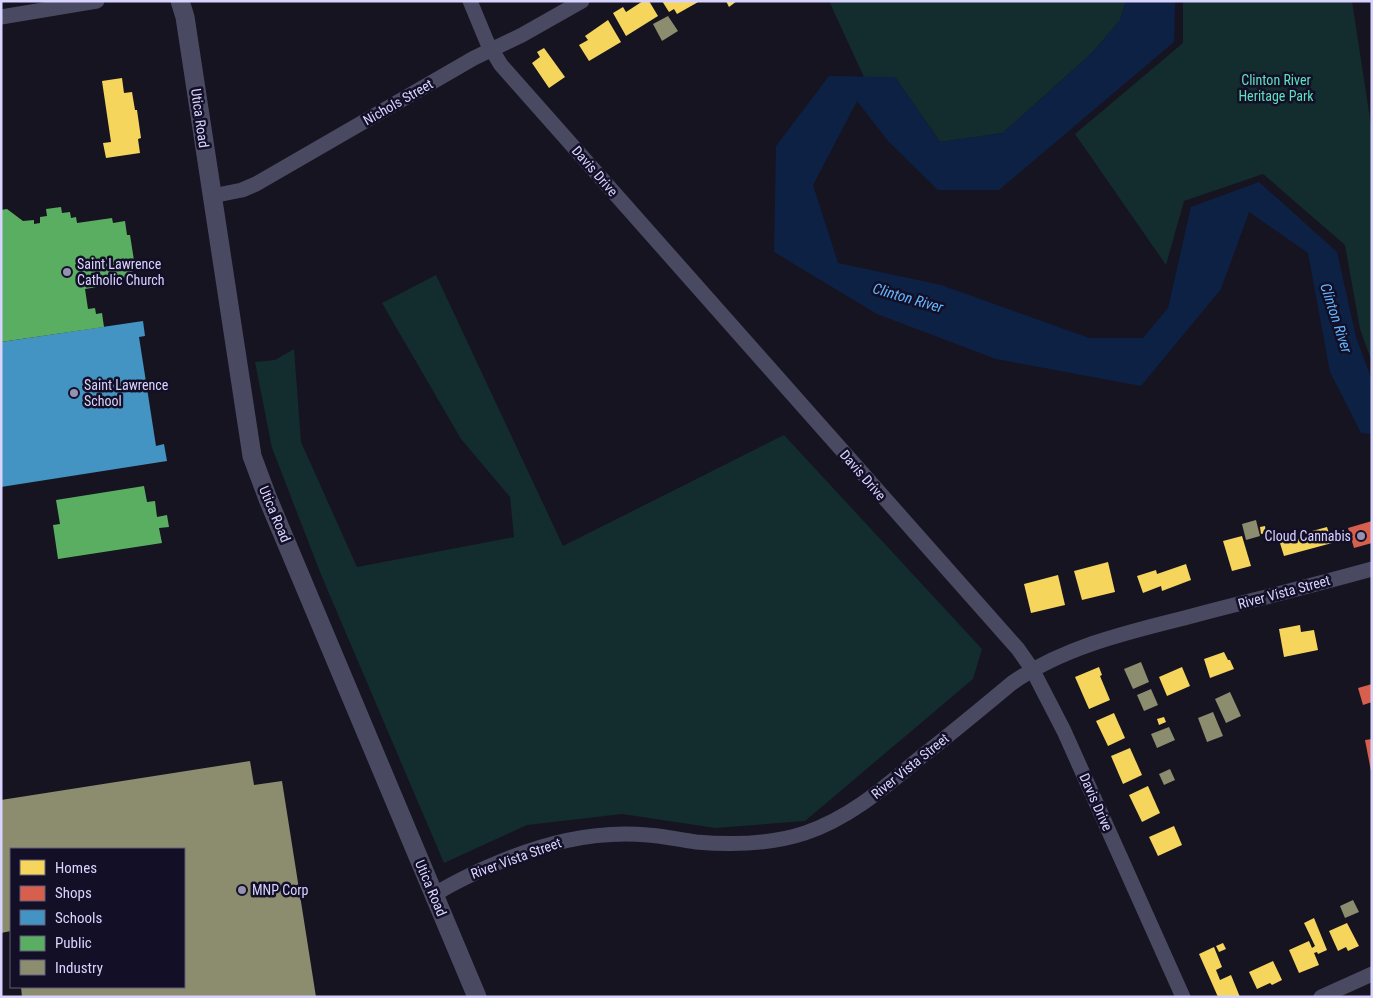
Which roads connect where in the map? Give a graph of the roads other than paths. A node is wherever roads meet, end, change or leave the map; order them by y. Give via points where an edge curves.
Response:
1 (97, 1) edge
2 (180, 1) edge
3 (470, 1) edge
4 (582, 1) edge
5 (1, 16) edge
6 (491, 50) junction
7 (212, 196) junction
8 (1372, 569) edge
9 (1032, 668) junction
10 (434, 896) junction
11 (1372, 974) edge
12 (477, 997) edge
13 (1183, 997) edge
14 (1320, 997) edge

1 - 5 street
2 - 7 street, Utica Road
3 - 6 street, Davis Drive
4 - 6 street, Nichols Street
6 - 7 street, Nichols Street via 256,184
6 - 9 street, Davis Drive
7 - 10 street, Utica Road via 249,441 257,470
8 - 9 street, River Vista Street via 1146,628
9 - 10 street, River Vista Street via 878,793 850,813 804,834 733,843 628,834 579,837 511,857 453,882
9 - 13 street, Davis Drive via 1064,731
10 - 12 street, Utica Road
11 - 14 street

